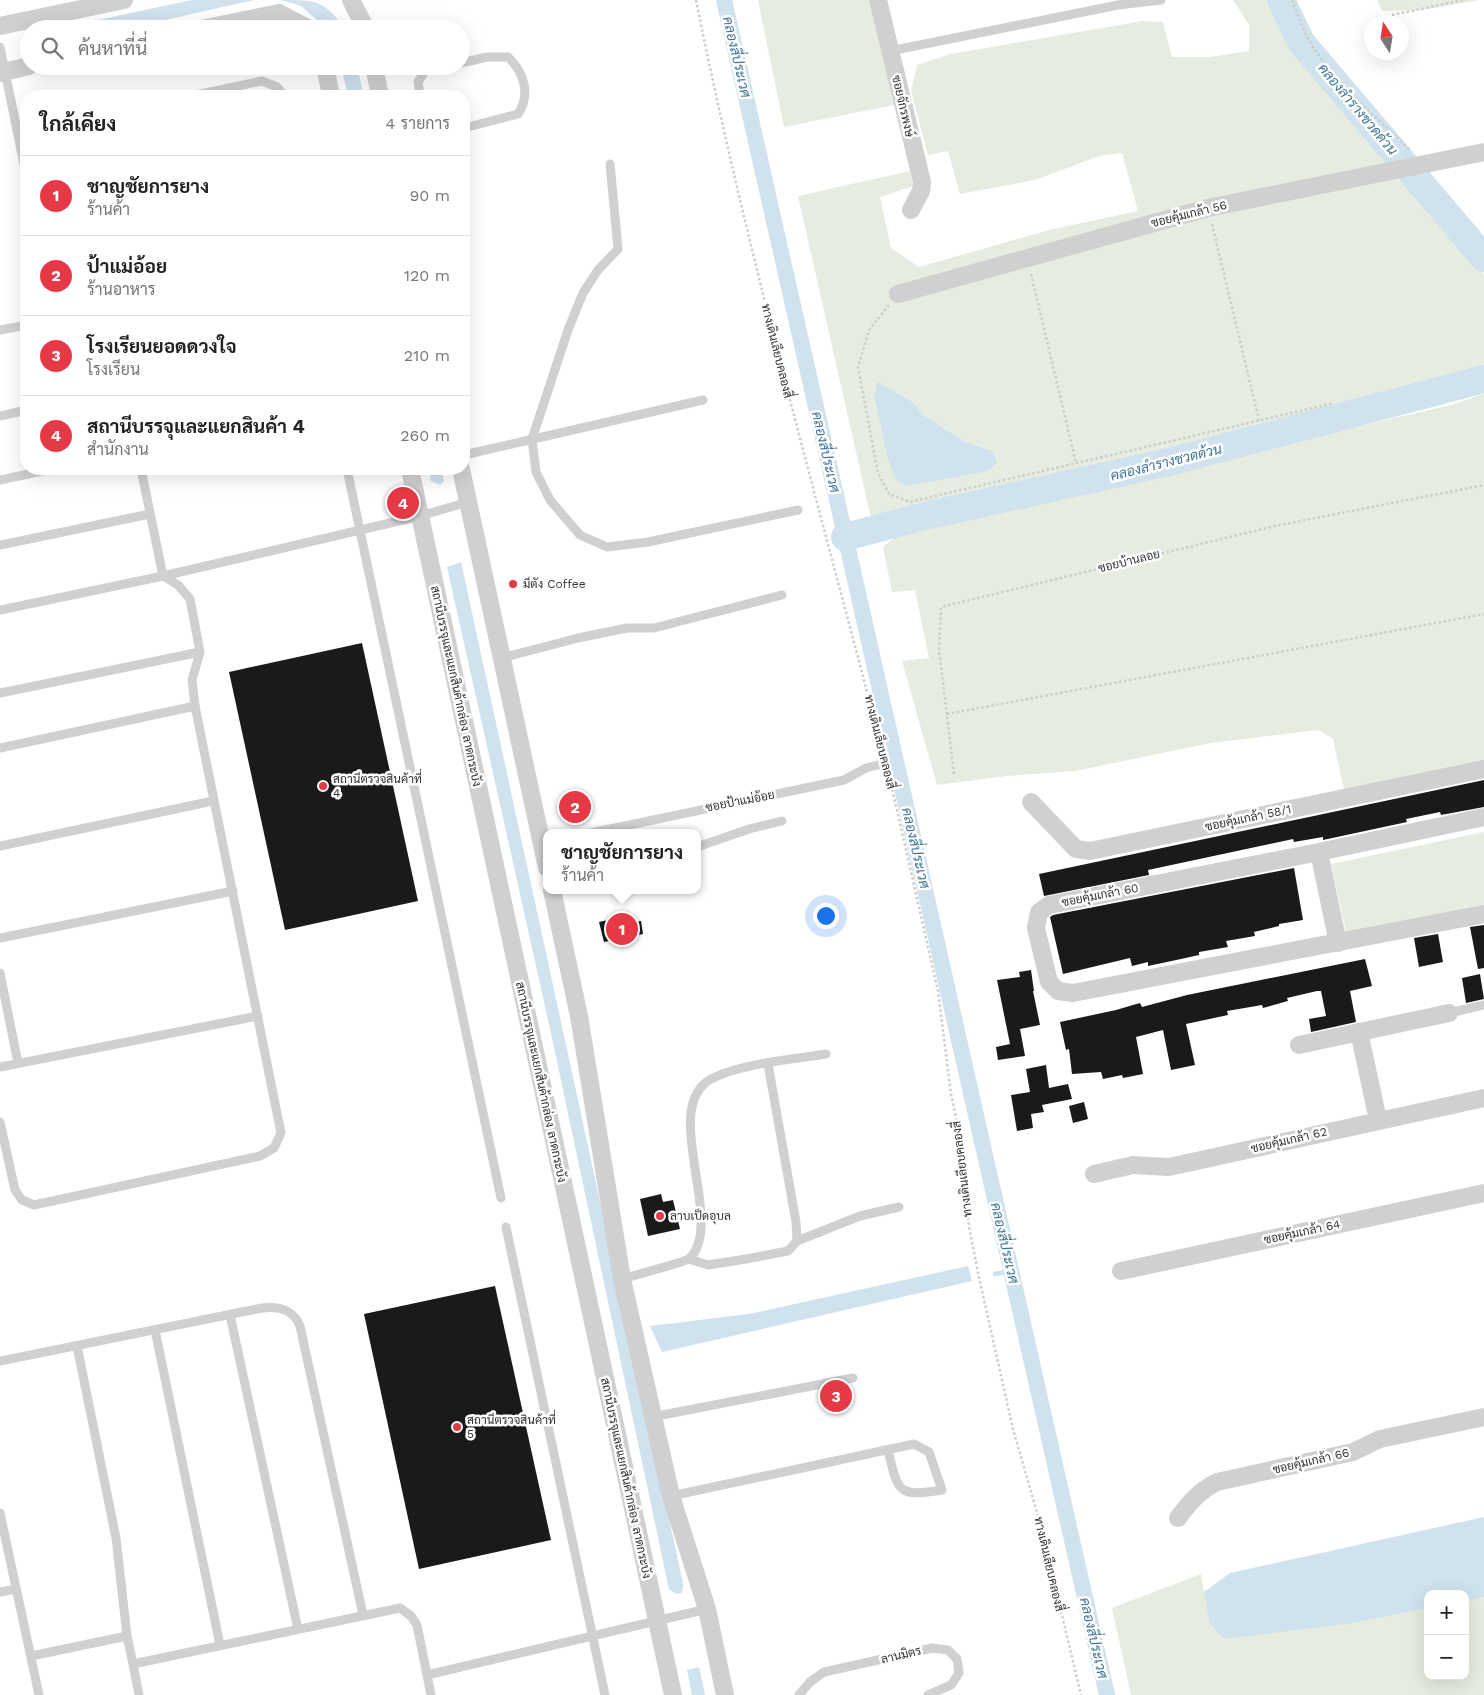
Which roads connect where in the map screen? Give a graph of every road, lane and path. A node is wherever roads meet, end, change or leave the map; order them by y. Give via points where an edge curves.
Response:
1 (124, 0) edge
2 (351, 0) edge
3 (696, 0) edge
4 (878, 0) edge
5 (1161, 0) edge
6 (1292, 0) edge
7 (1464, 0) edge
8 (1117, 2) edge
9 (1392, 15) dead end
10 (29, 20) edge
11 (245, 20) edge
12 (292, 20) edge
13 (361, 20) edge
14 (20, 22) edge
15 (0, 26) edge
16 (0, 47) edge
17 (890, 51) junction
18 (470, 60) edge
19 (20, 68) edge
20 (3, 72) edge
21 (327, 75) edge
22 (376, 75) edge
23 (422, 75) edge
24 (221, 90) edge
25 (280, 90) edge
26 (330, 90) edge
27 (379, 90) edge
28 (419, 90) edge
29 (20, 126) edge
30 (470, 126) edge
31 (1484, 152) edge
32 (610, 164) dead end
33 (1418, 167) junction
34 (1208, 208) junction
35 (912, 210) dead end
36 (1027, 258) junction
37 (898, 294) joint
38 (20, 326) edge
39 (0, 330) edge
40 (702, 400) dead end
41 (1334, 403) dead end
42 (20, 411) edge
43 (0, 416) edge
44 (1259, 420) junction
45 (532, 439) junction
46 (470, 454) edge
47 (1076, 463) junction
48 (23, 475) edge
49 (142, 475) edge
50 (348, 475) edge
51 (411, 475) edge
52 (461, 475) edge
53 (0, 480) edge
54 (1484, 485) edge
55 (468, 502) junction
56 (798, 510) dead end
57 (150, 514) junction
58 (420, 516) junction
59 (360, 529) junction
60 (0, 545) edge
61 (163, 576) junction
62 (782, 595) dead end
63 (0, 610) edge
64 (1484, 614) edge
65 (200, 652) junction
66 (502, 658) junction
67 (0, 693) edge
68 (195, 706) junction
69 (947, 714) junction
70 (0, 748) edge
71 (886, 763) junction
72 (1484, 769) edge
73 (954, 774) dead end
74 (213, 801) junction
75 (1031, 802) dead end
76 (1484, 817) edge
77 (782, 821) dead end
78 (610, 829) edge
79 (543, 839) edge
80 (0, 846) edge
81 (701, 846) edge
82 (1319, 852) junction
83 (233, 891) junction
84 (553, 894) edge
85 (1484, 914) edge
86 (0, 938) edge
87 (1338, 942) junction
88 (0, 973) edge
89 (1484, 1005) edge
90 (1449, 1013) joint
91 (258, 1016) junction
92 (1359, 1032) junction
93 (1299, 1045) dead end
94 (826, 1054) dead end
95 (18, 1063) junction
96 (768, 1064) junction
97 (0, 1067) edge
98 (1484, 1098) edge
99 (1378, 1120) junction
100 (0, 1122) edge
101 (1094, 1174) dead end
102 (1484, 1193) edge
103 (501, 1198) dead end
104 (899, 1207) dead end
105 (506, 1227) dead end
106 (798, 1241) junction
107 (689, 1259) junction
108 (1121, 1270) dead end
109 (622, 1278) junction
110 (230, 1315) junction
111 (155, 1330) junction
112 (77, 1346) junction
113 (0, 1361) edge
114 (853, 1378) dead end
115 (1484, 1416) edge
116 (652, 1417) junction
117 (888, 1450) junction
118 (671, 1496) junction
119 (0, 1513) edge
120 (1178, 1518) dead end
121 (16, 1589) junction
122 (0, 1592) edge
123 (707, 1609) junction
124 (363, 1615) junction
125 (657, 1622) junction
126 (298, 1629) junction
127 (127, 1636) junction
128 (593, 1637) junction
129 (220, 1645) junction
130 (31, 1656) junction
131 (133, 1664) junction
132 (427, 1675) junction
133 (39, 1695) edge
134 (139, 1695) edge
135 (431, 1695) edge
136 (605, 1695) edge
137 (673, 1695) edge
138 (725, 1695) edge
139 (799, 1695) edge
140 (928, 1695) edge
141 (1081, 1695) edge

1 - 10 street
2 - 13 street
3 - 71 path, ทางเดินเลียบคลองสี่ via 715,96 772,332
4 - 17 street, ซอยจักรพงษ์
5 - 8 lane
6 - 33 path via 1317,53 1353,95 1411,151
7 - 9 path
8 - 17 lane
11 - 12 street via 279,13
14 - 15 street
16 - 20 lane
17 - 35 street, ซอยจักรพงษ์ via 922,182 922,191
18 - 30 lane via 508,57 517,66 525,88 525,104 518,114
19 - 20 street
20 - 29 lane
21 - 26 street
22 - 27 street
23 - 28 lane via 418,82
24 - 25 lane via 262,82
31 - 33 street, ซอยคุ้มเกล้า 56
32 - 45 lane via 618,249 598,270 583,293
33 - 34 street, ซอยคุ้มเกล้า 56
34 - 36 street, ซอยคุ้มเกล้า 56
34 - 44 path
36 - 37 street, ซอยคุ้มเกล้า 56
36 - 47 path
37 - 47 path via 869,330 858,367 878,473 889,494 910,502
38 - 39 lane
40 - 45 lane
41 - 44 path
42 - 43 lane
44 - 47 path
45 - 46 lane
45 - 56 lane via 536,472 550,500 580,535 607,547 648,542
48 - 53 lane
49 - 57 lane
50 - 59 lane
51 - 58 street, สถานีบรรจุและแยกสินค้ากล่อง ลาดกระบัง
52 - 55 street
54 - 69 path, ซอยบ้านลอย via 1275,526 941,607 939,650
55 - 58 lane
55 - 66 street
57 - 60 lane
57 - 61 lane
58 - 59 lane
58 - 125 street, สถานีบรรจุและแยกสินค้ากล่อง ลาดกระบัง
59 - 61 lane
59 - 103 lane
61 - 63 lane
61 - 65 lane via 178,584 190,599
62 - 66 lane via 654,628 627,628
64 - 69 path
65 - 67 lane
65 - 68 lane via 192,680
66 - 79 street
68 - 70 lane
68 - 74 lane
69 - 73 path, ซอยบ้านลอย
71 - 78 lane, ซอยป้าแม่อ้อย via 866,768 844,780
71 - 141 path, ทางเดินเลียบคลองสี่ via 938,991 951,1094 960,1135 969,1227 980,1282 1013,1429 1040,1523
72 - 75 street, ซอยคุ้มเกล้า 58/1 via 1090,851 1076,849
74 - 80 lane
74 - 83 lane
76 - 82 street, ซอยคุ้มเกล้า 60
77 - 81 lane
82 - 87 street
82 - 87 street, ซอยคุ้มเกล้า 60 via 1048,905 1039,912 1036,928 1049,982 1058,991 1073,993
83 - 86 lane
83 - 91 lane
84 - 109 street via 578,1016
85 - 87 street, ซอยคุ้มเกล้า 60
88 - 95 lane
89 - 90 lane
90 - 92 street
91 - 95 lane
91 - 100 lane via 281,1133 274,1148 260,1156 34,1205 22,1200 15,1190
92 - 93 street
92 - 99 street
94 - 96 lane
95 - 97 lane
96 - 106 lane
96 - 107 lane via 710,1079 694,1094 690,1115 701,1222 697,1248
98 - 99 street, ซอยคุ้มเกล้า 62
99 - 101 street, ซอยคุ้มเกล้า 62 via 1169,1167 1133,1165
102 - 108 street, ซอยคุ้มเกล้า 64
104 - 106 lane via 860,1216
105 - 128 lane
106 - 107 lane via 788,1250 746,1260 708,1265
107 - 109 lane
109 - 116 street
110 - 111 lane
110 - 124 lane via 280,1308 290,1312 300,1326
110 - 126 lane
111 - 112 lane
111 - 129 lane
112 - 113 lane
112 - 127 lane via 116,1538
114 - 116 lane
115 - 120 street, ซอยคุ้มเกล้า 66 via 1380,1439 1353,1452 1217,1482 1191,1499
116 - 118 street
117 - 117 lane via 914,1444 921,1446 929,1452 942,1490 914,1494 905,1491 893,1474
117 - 118 lane
118 - 123 street
119 - 121 lane
121 - 122 lane
121 - 130 lane
123 - 125 lane
123 - 138 street
124 - 126 lane
124 - 132 lane via 400,1608 408,1613 418,1630
125 - 128 lane
125 - 137 street, สถานีบรรจุและแยกสินค้ากล่อง ลาดกระบัง
126 - 129 lane
127 - 130 lane
127 - 131 lane
128 - 132 lane
128 - 136 lane
129 - 131 lane
130 - 133 lane
131 - 134 lane
132 - 135 lane
139 - 140 lane, ลานมิตร via 824,1672 932,1648 948,1650 957,1659 959,1673 950,1685

